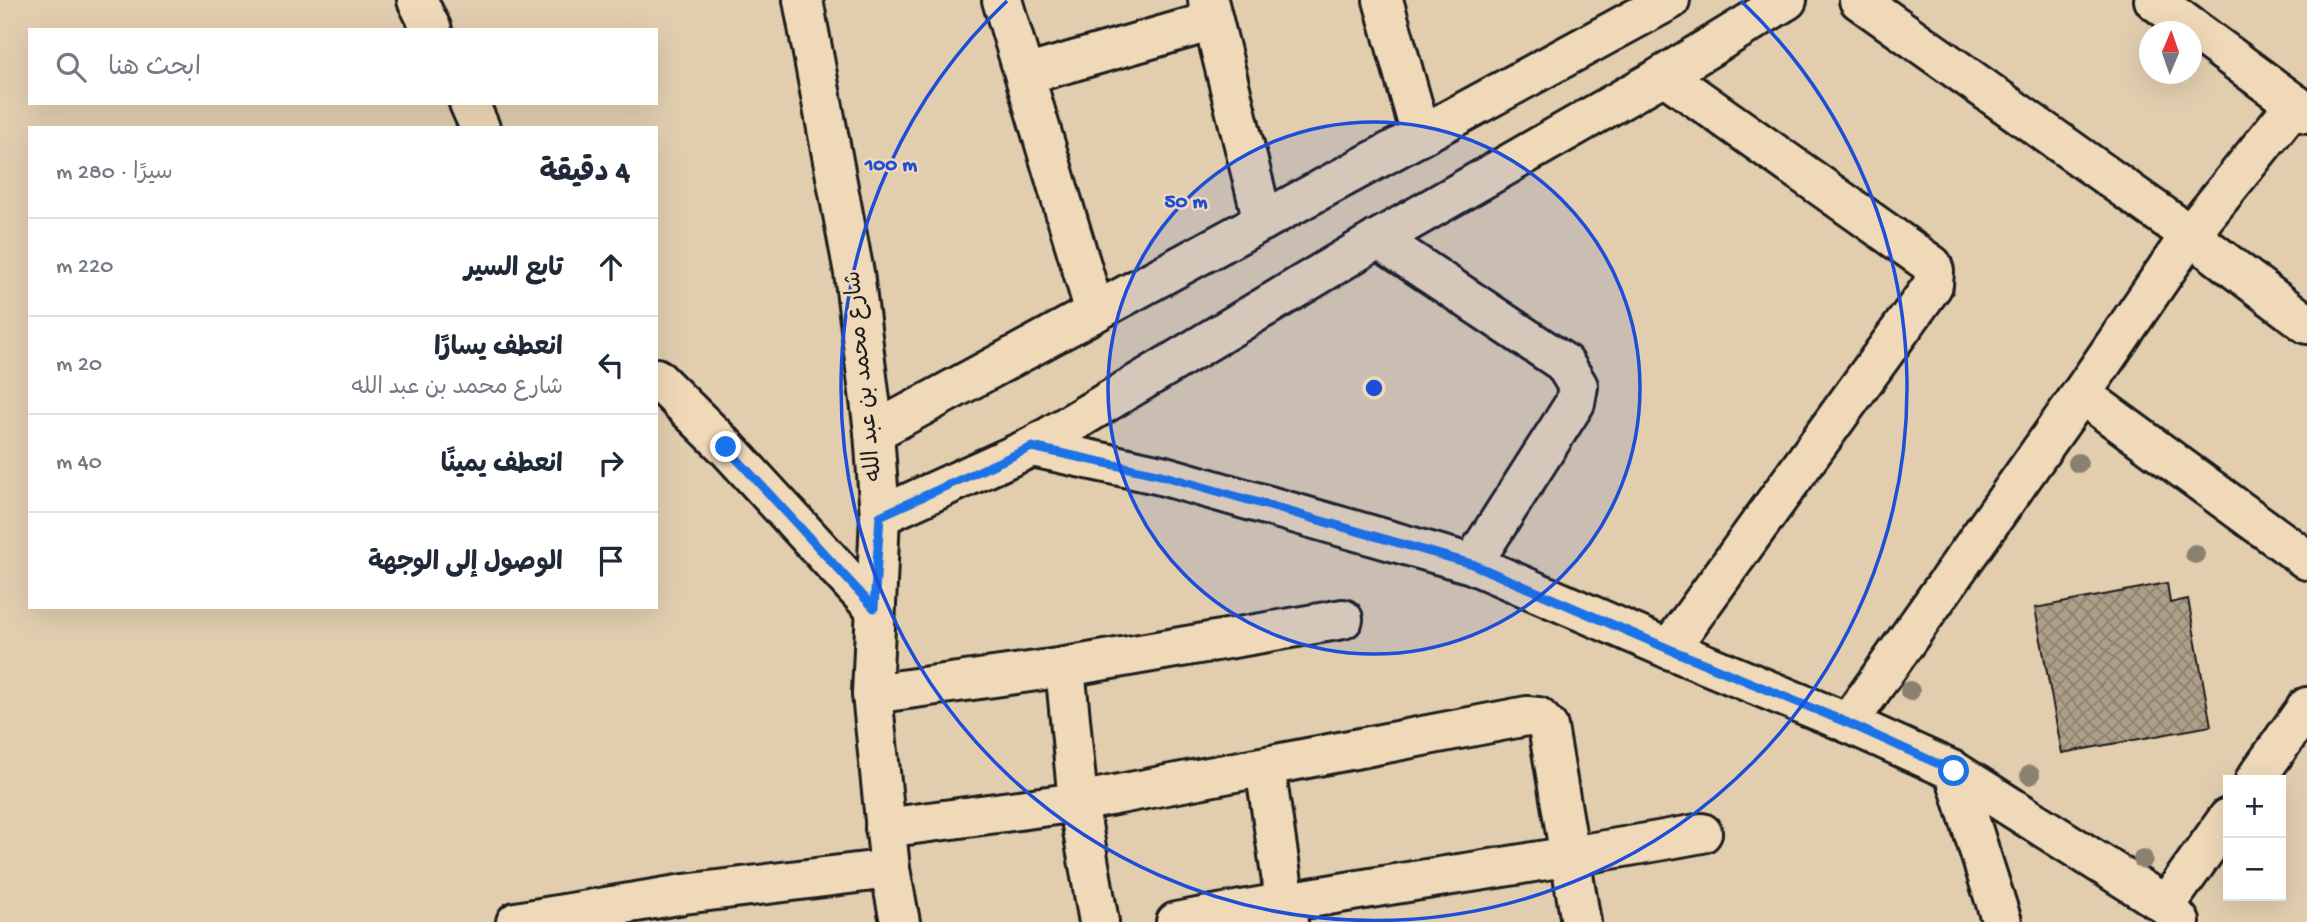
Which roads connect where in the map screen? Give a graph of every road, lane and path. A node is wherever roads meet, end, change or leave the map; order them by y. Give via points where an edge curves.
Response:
1 (417, 0) edge
2 (803, 0) edge
3 (1002, 0) edge
4 (1382, 0) edge
5 (1670, 0) edge
6 (1787, 0) edge
7 (1858, 0) edge
8 (2154, 0) edge
9 (1210, 11) edge
10 (431, 28) edge
11 (1024, 75) junction
12 (1664, 75) junction
13 (470, 105) edge
14 (2301, 109) edge
15 (479, 126) edge
16 (1421, 135) junction
17 (1263, 221) junction
18 (2190, 235) junction
19 (1378, 239) junction
20 (1095, 312) junction
21 (2307, 324) edge
22 (658, 380) edge
23 (2081, 394) junction
24 (874, 432) junction
25 (1032, 447) junction
26 (880, 516) junction
27 (2307, 560) edge
28 (1472, 564) junction
29 (874, 608) junction
30 (1343, 619) dead end
31 (1669, 649) junction
32 (1065, 667) junction
33 (872, 694) junction
34 (2307, 707) edge
35 (1848, 723) junction
36 (1265, 767) junction
37 (1954, 771) junction
38 (2259, 775) edge
39 (1078, 802) junction
40 (2223, 827) edge
41 (885, 828) junction
42 (1702, 833) dead end
43 (1571, 858) junction
44 (890, 869) junction
45 (687, 908) edge
46 (1287, 911) edge
47 (2173, 914) edge
48 (516, 922) edge
49 (900, 922) edge
50 (1099, 922) edge
51 (1176, 922) edge
52 (1581, 922) edge
53 (2002, 922) edge

1 - 10 street
2 - 24 street, شارع محمد بن عبد الله via 855,273
3 - 11 street
4 - 16 street
5 - 16 street
6 - 12 street
7 - 18 street
8 - 14 street
9 - 11 street
9 - 17 street
11 - 20 street
12 - 19 street
12 - 31 street via 1932,265 1934,278
13 - 15 street
14 - 18 street
16 - 17 street
17 - 20 street
18 - 21 street
18 - 23 street
19 - 25 street
19 - 28 street via 1564,363 1578,386 1575,403
20 - 24 street
22 - 29 street
23 - 27 street
23 - 35 street
24 - 26 street, شارع محمد بن عبد الله
25 - 26 street
25 - 28 street via 1161,475
26 - 29 street, شارع محمد بن عبد الله
28 - 31 street
29 - 33 street, شارع محمد بن عبد الله
30 - 32 street
31 - 35 street
32 - 33 street
32 - 39 street
33 - 41 street, شارع محمد بن عبد الله
34 - 38 street
35 - 37 street
36 - 39 street
36 - 43 street via 1538,717 1548,727
36 - 46 street
37 - 47 street
37 - 53 street
39 - 41 street
39 - 50 street
40 - 47 street
41 - 44 street, شارع محمد بن عبد الله
42 - 43 street
43 - 46 street
43 - 52 street
44 - 45 street
44 - 49 street, شارع محمد بن عبد الله
45 - 48 street
46 - 51 street

